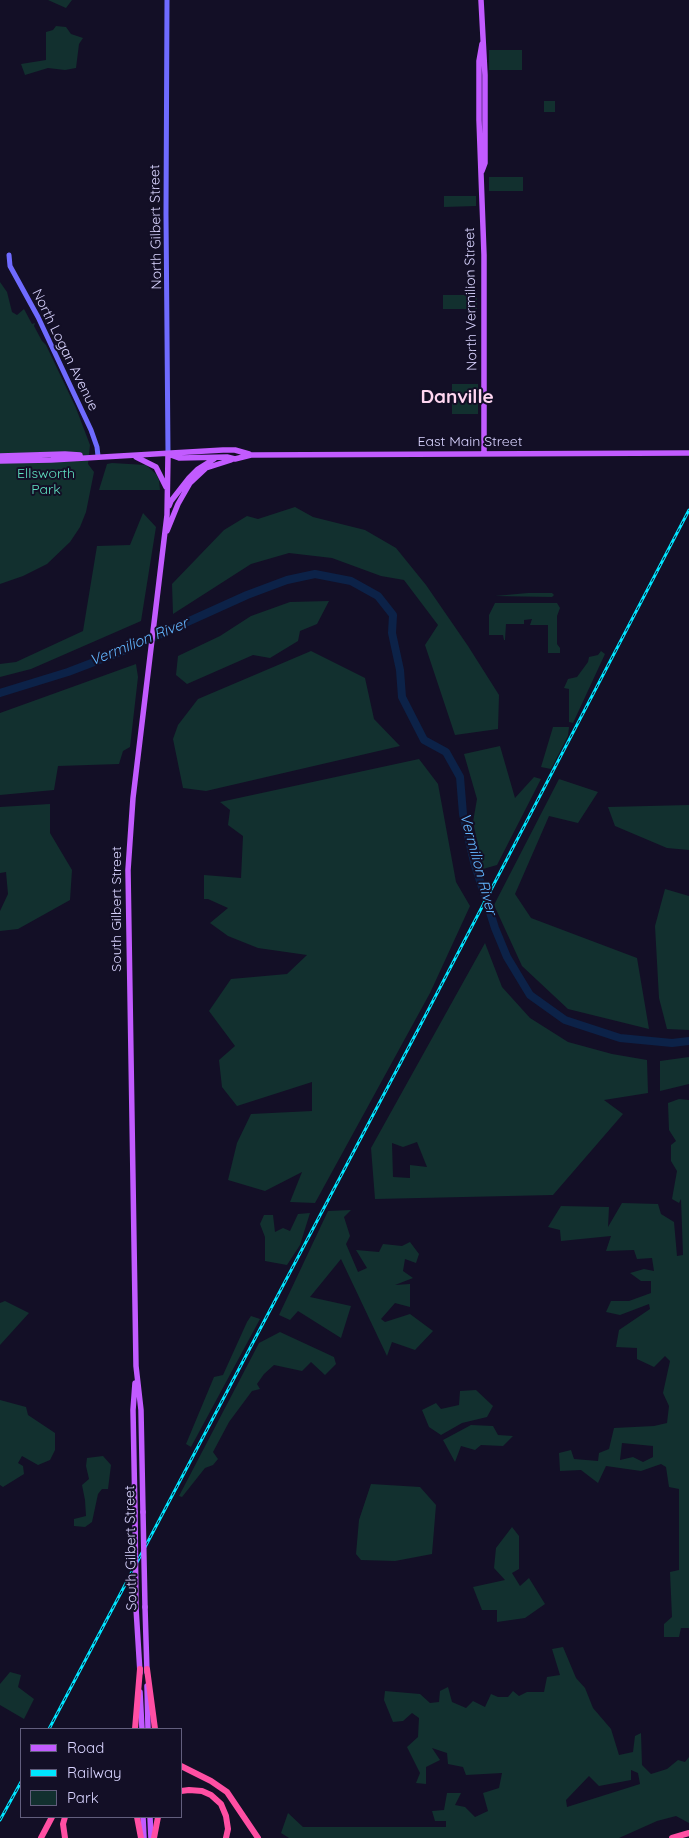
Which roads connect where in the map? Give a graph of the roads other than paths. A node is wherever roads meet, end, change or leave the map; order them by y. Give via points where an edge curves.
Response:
1 (167, 0) edge
2 (481, 0) edge
3 (9, 256) dead end
4 (689, 452) edge
5 (168, 454) junction
6 (484, 454) junction
7 (251, 455) junction
8 (0, 456) edge
9 (98, 456) junction
10 (134, 456) junction
11 (33, 458) junction
12 (219, 458) junction
13 (235, 459) junction
14 (0, 462) edge
15 (168, 490) junction
16 (170, 515) junction
17 (136, 1366) junction
18 (143, 1669) junction
19 (135, 1728) edge
20 (142, 1728) edge
21 (148, 1728) edge
22 (155, 1728) edge
23 (182, 1767) edge
24 (182, 1792) edge
25 (51, 1818) edge
26 (65, 1818) edge
27 (137, 1818) edge
28 (144, 1818) edge
29 (150, 1818) edge
30 (158, 1818) edge
31 (689, 1832) edge
32 (41, 1838) edge
33 (65, 1838) edge
34 (142, 1838) edge
35 (152, 1838) edge
36 (226, 1838) edge
37 (258, 1838) edge
38 (672, 1838) edge

1 - 5 main road, North Gilbert Street
2 - 6 main road, North Vermilion Street via 479,78
3 - 9 main road, North Logan Avenue via 10,266 38,317 91,430
4 - 6 main road, East Main Street
5 - 7 main road, East Main Street via 235,450
5 - 10 main road
5 - 12 main road, East Main Street via 179,458
5 - 15 main road, South Gilbert Street
6 - 7 main road, East Main Street
7 - 12 main road
7 - 13 main road, East Main Street
8 - 11 main road
9 - 10 main road
9 - 11 main road
10 - 15 main road via 156,467
11 - 14 main road
12 - 13 main road, East Main Street
12 - 16 main road via 188,478 171,501
13 - 16 main road via 206,468 190,483
15 - 16 main road, South Gilbert Street
16 - 17 main road, South Gilbert Street via 164,539 133,798 128,870
17 - 18 main road, South Gilbert Street, bridge via 141,1410
17 - 18 main road, South Gilbert Street, bridge via 133,1410 136,1608
18 - 19 highway
18 - 20 main road, South Gilbert Street
18 - 21 main road, South Gilbert Street
18 - 22 highway
23 - 37 highway via 221,1787
24 - 36 highway via 202,1791 221,1804 228,1829
25 - 32 highway
26 - 33 highway
27 - 34 highway
28 - 34 main road
29 - 35 main road
30 - 35 highway
31 - 38 highway

